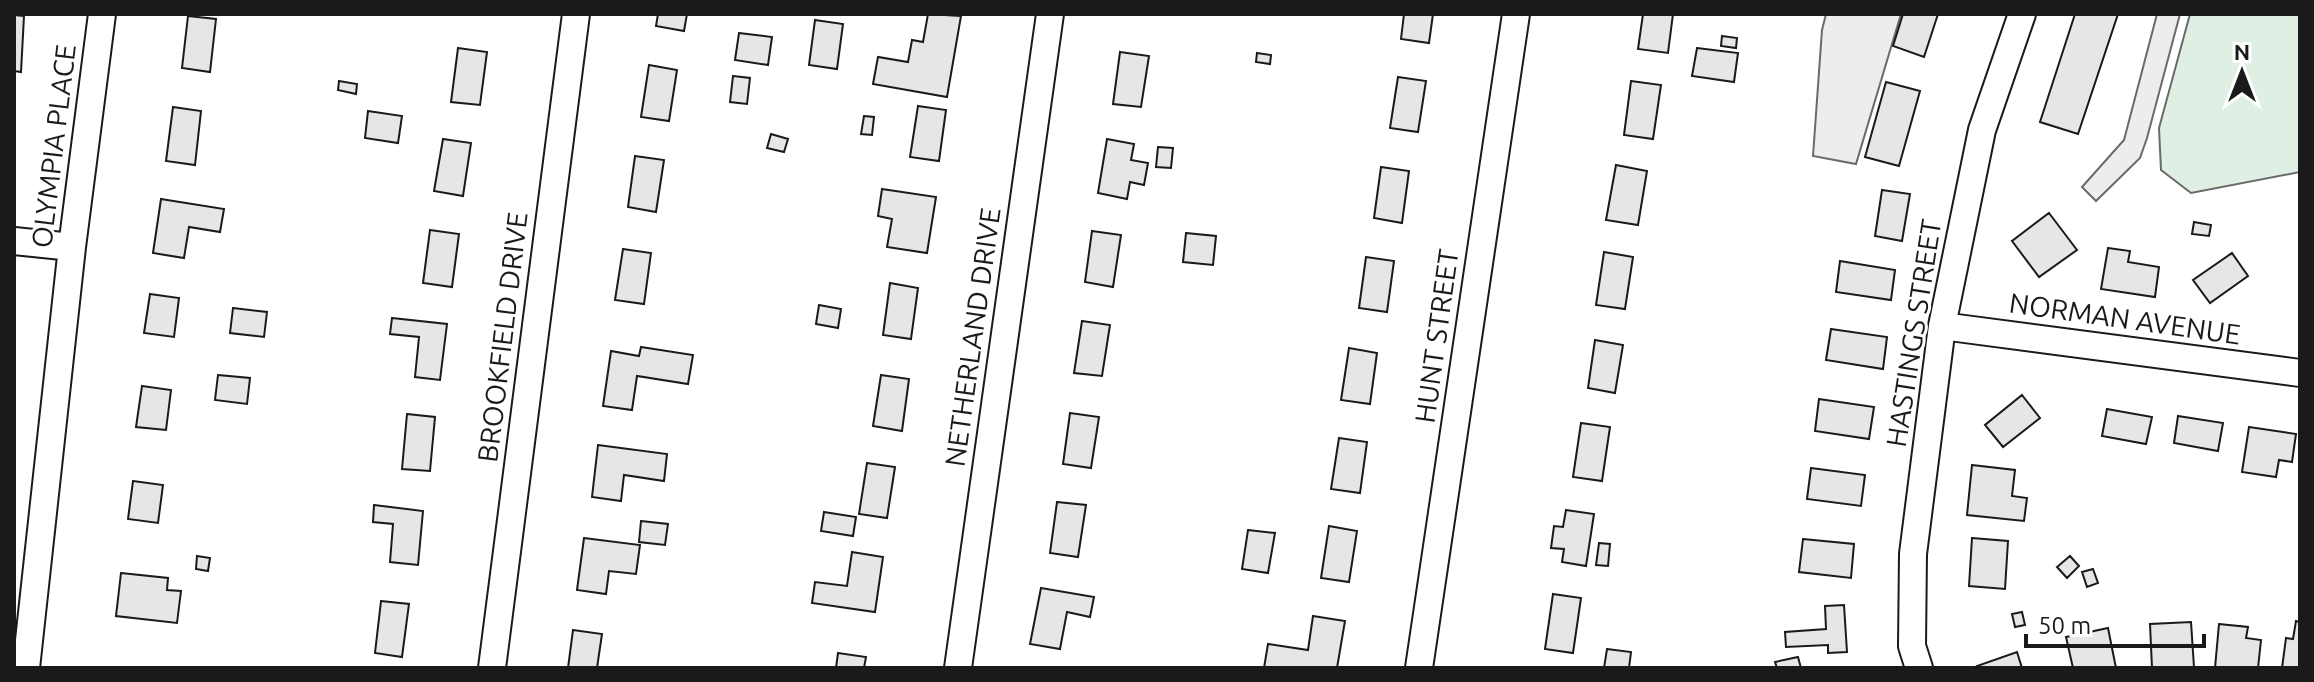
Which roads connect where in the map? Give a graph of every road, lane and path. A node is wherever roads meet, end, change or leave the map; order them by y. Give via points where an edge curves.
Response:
1 (102, 14) edge
2 (576, 14) edge
3 (1050, 14) edge
4 (1516, 14) edge
5 (2022, 14) edge
6 (14, 241) edge
7 (72, 247) junction
8 (1942, 326) junction
9 (2299, 369) edge
10 (22, 626) edge
11 (26, 668) edge
12 (492, 668) edge
13 (958, 668) edge
14 (1419, 668) edge
15 (1919, 668) edge

1 - 7 street, OLYMPIA PLACE
2 - 12 street, BROOKFIELD DRIVE
3 - 13 street, NETHERLAND DRIVE
4 - 14 street, HUNT STREET
5 - 8 street, HASTINGS STREET via 1982,130
6 - 7 street
7 - 10 street, OLYMPIA PLACE
8 - 9 street, NORMAN AVENUE
8 - 15 street, HASTINGS STREET via 1913,554 1912,646
10 - 11 street, OLYMPIA PLACE

